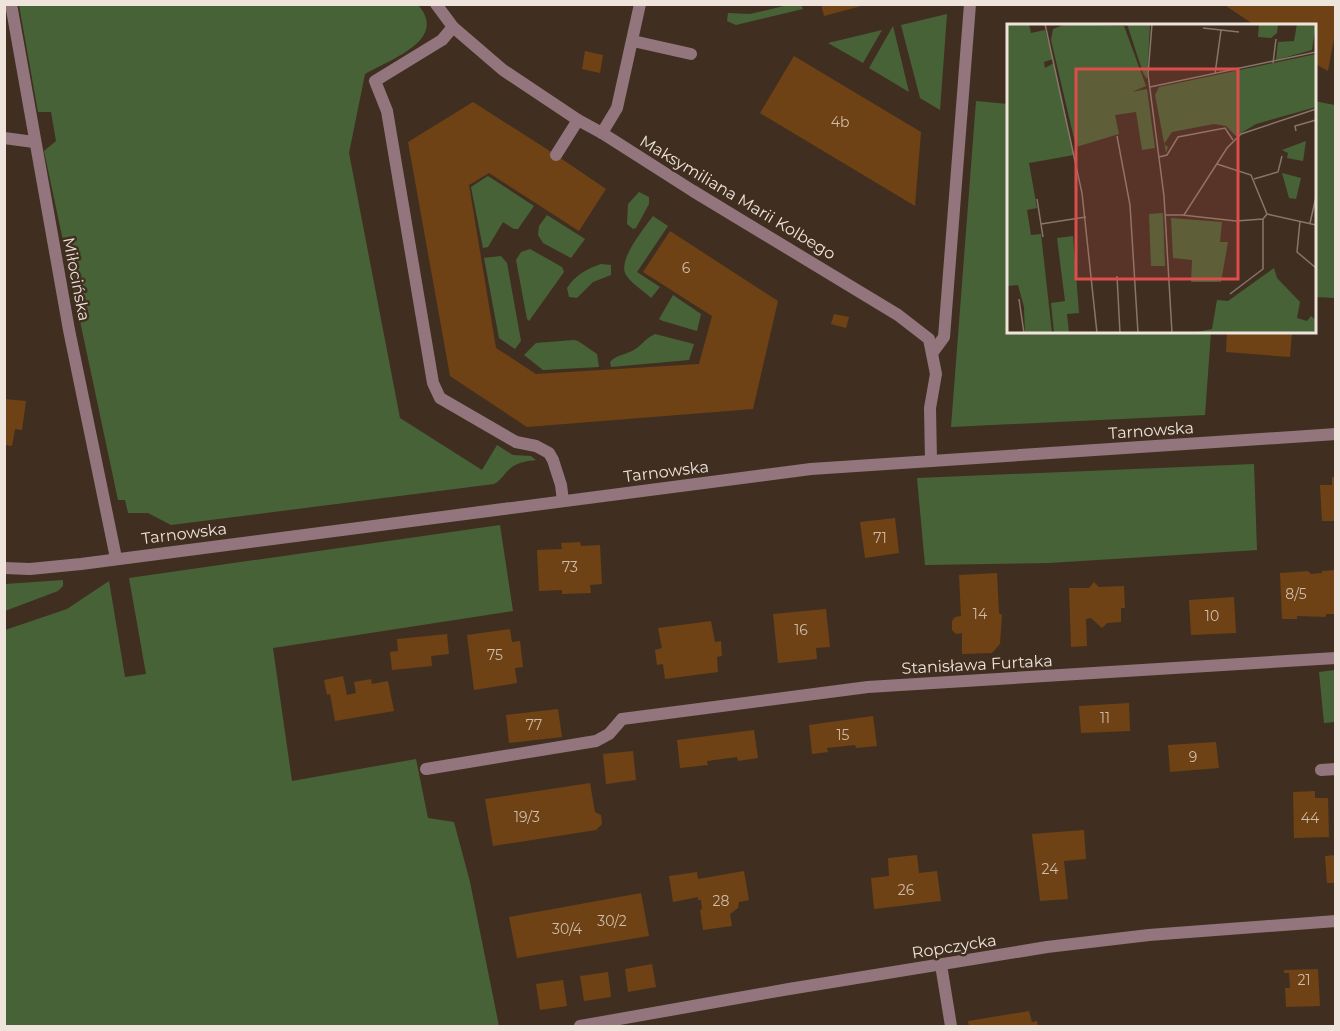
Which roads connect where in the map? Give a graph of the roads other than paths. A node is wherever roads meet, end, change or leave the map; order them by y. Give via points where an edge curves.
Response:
1 (11, 4) edge
2 (436, 4) edge
3 (639, 4) edge
4 (970, 4) edge
5 (453, 27) junction
6 (633, 41) junction
7 (691, 54) dead end
8 (578, 120) junction
9 (602, 133) junction
10 (4, 138) edge
11 (34, 142) junction
12 (556, 154) dead end
13 (933, 352) junction
14 (1335, 434) edge
15 (931, 461) junction
16 (562, 501) junction
17 (116, 558) junction
18 (4, 568) edge
19 (1335, 658) edge
20 (426, 769) dead end
21 (1335, 769) edge
22 (1321, 770) dead end
23 (1335, 921) edge
24 (941, 965) junction
25 (580, 1026) edge
26 (951, 1026) edge

1 - 11 street, Miłocińska
2 - 5 street, Maksymiliana Marii Kolbego
3 - 6 street
4 - 13 street via 944,338
5 - 8 street, Maksymiliana Marii Kolbego via 503,70
5 - 16 street via 442,40 375,81 387,111 433,383 440,398 516,442 549,453 561,485
6 - 7 street
6 - 9 street via 617,108
8 - 9 street, Maksymiliana Marii Kolbego
8 - 12 street
9 - 13 street, Maksymiliana Marii Kolbego via 898,315 929,339
10 - 11 street
11 - 17 street, Miłocińska
13 - 15 street via 936,374 930,408
14 - 15 street, Tarnowska
15 - 16 street, Tarnowska via 811,469
16 - 17 street, Tarnowska
17 - 18 street, Tarnowska via 30,569
19 - 20 street, Stanisława Furtaka via 868,687 622,719 609,734 596,741
21 - 22 street
23 - 24 street, Ropczycka via 1047,947
24 - 25 street, Ropczycka
24 - 26 street

